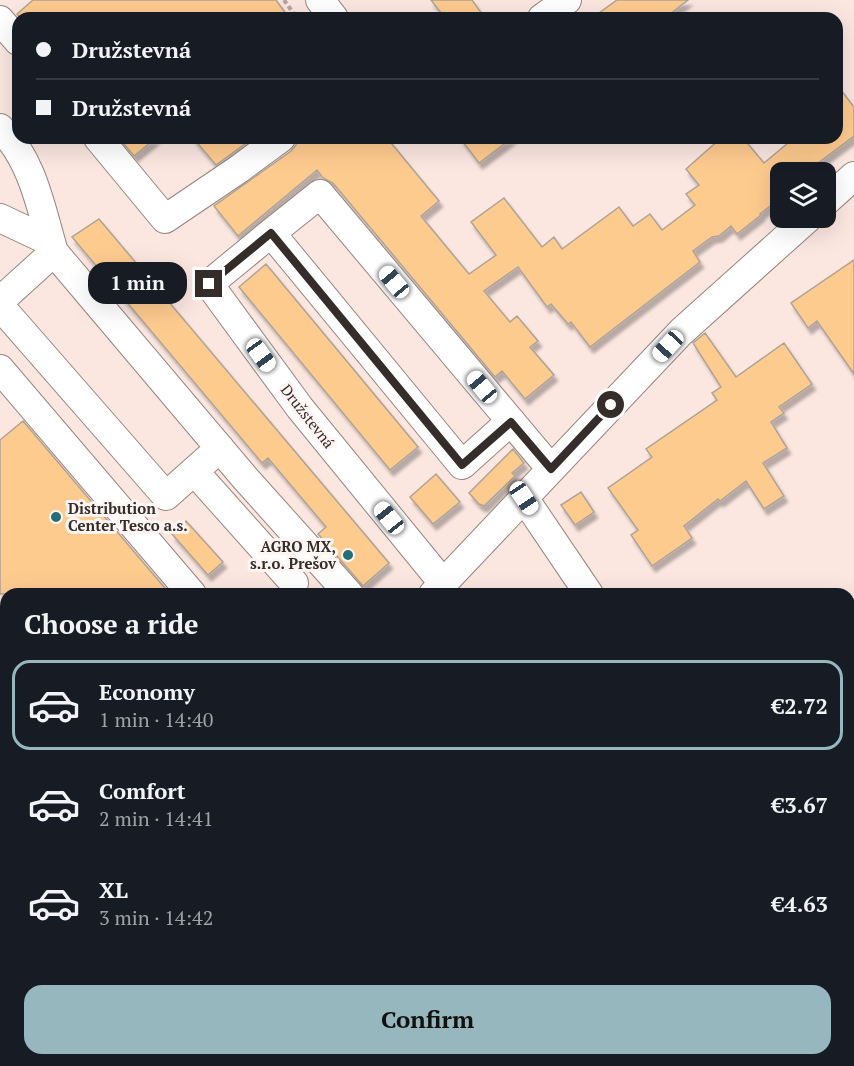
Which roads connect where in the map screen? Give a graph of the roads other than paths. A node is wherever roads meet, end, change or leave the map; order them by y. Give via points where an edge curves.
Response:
1 (320, 0) edge
2 (567, 0) edge
3 (329, 12) edge
4 (550, 12) edge
5 (0, 20) edge
6 (12, 34) edge
7 (0, 128) edge
8 (12, 141) edge
9 (13, 144) edge
10 (103, 144) edge
11 (273, 144) edge
12 (854, 176) edge
13 (836, 192) edge
14 (0, 218) edge
15 (796, 228) edge
16 (271, 233) junction
17 (52, 247) junction
18 (0, 300) edge
19 (0, 306) edge
20 (0, 369) edge
21 (511, 422) junction
22 (220, 448) junction
23 (551, 469) junction
24 (194, 471) junction
25 (524, 498) junction
26 (320, 561) junction
27 (187, 588) edge
28 (287, 588) edge
29 (344, 588) edge
30 (437, 588) edge
31 (439, 588) edge
32 (585, 588) edge

1 - 3 street
2 - 4 street
5 - 6 street
7 - 8 street
9 - 17 street via 35,183
10 - 11 street via 165,219
12 - 13 street
14 - 17 street
15 - 23 street, Družstevná via 681,332
16 - 21 street via 320,194
16 - 21 street via 462,465
16 - 30 street, Družstevná via 209,284
17 - 18 street
17 - 22 street
19 - 24 street via 166,496
20 - 27 street
21 - 23 street
22 - 24 street
22 - 26 street
23 - 25 street, Družstevná
24 - 28 street
25 - 31 street, Družstevná
25 - 32 street
26 - 28 street
26 - 29 street

